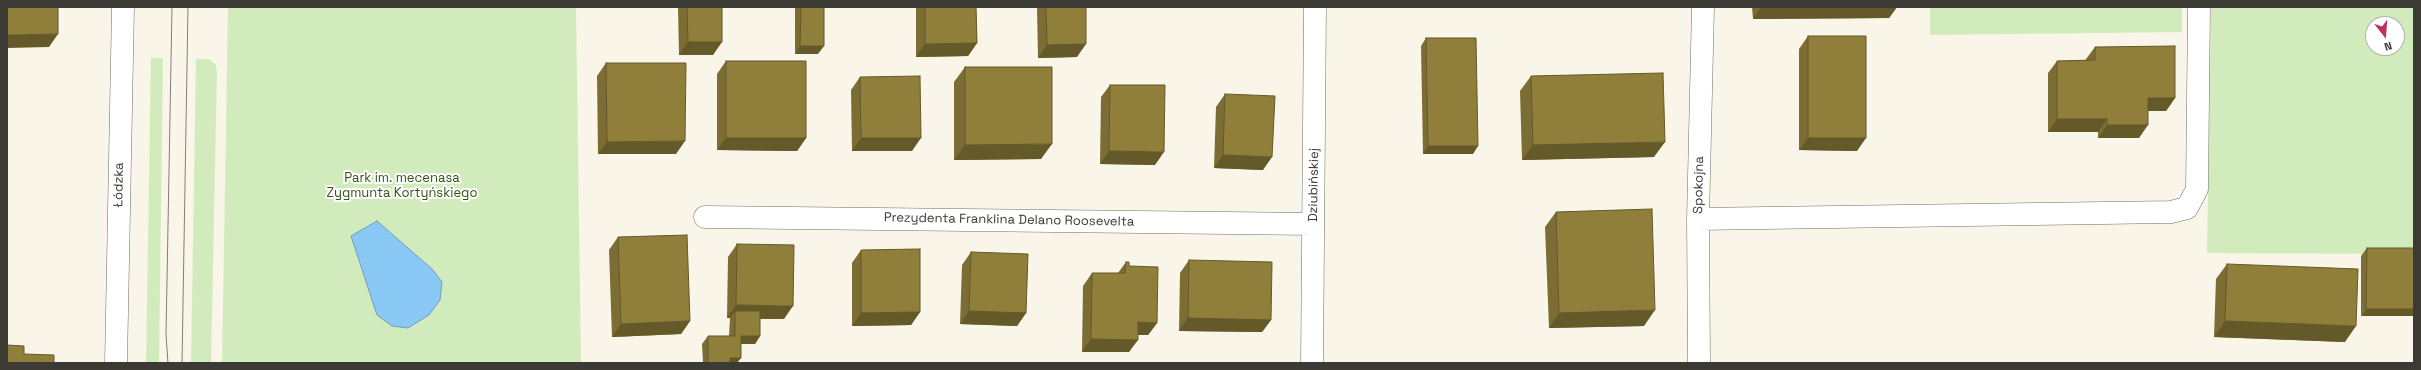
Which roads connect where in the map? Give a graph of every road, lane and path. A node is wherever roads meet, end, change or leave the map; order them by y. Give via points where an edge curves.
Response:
1 (123, 7) edge
2 (1315, 7) edge
3 (1703, 7) edge
4 (2199, 7) edge
5 (705, 217) dead end
6 (1698, 219) junction
7 (1313, 224) junction
8 (116, 363) edge
9 (1312, 363) edge
10 (1699, 363) edge

1 - 8 street, Łódzka
2 - 7 street, Dziubińskiej
3 - 6 street, Spokojna
4 - 6 street via 2197,189 2187,208 2171,212
5 - 7 street, Prezydenta Franklina Delano Roosevelta
6 - 10 street, Spokojna
7 - 9 street, Dziubińskiej

